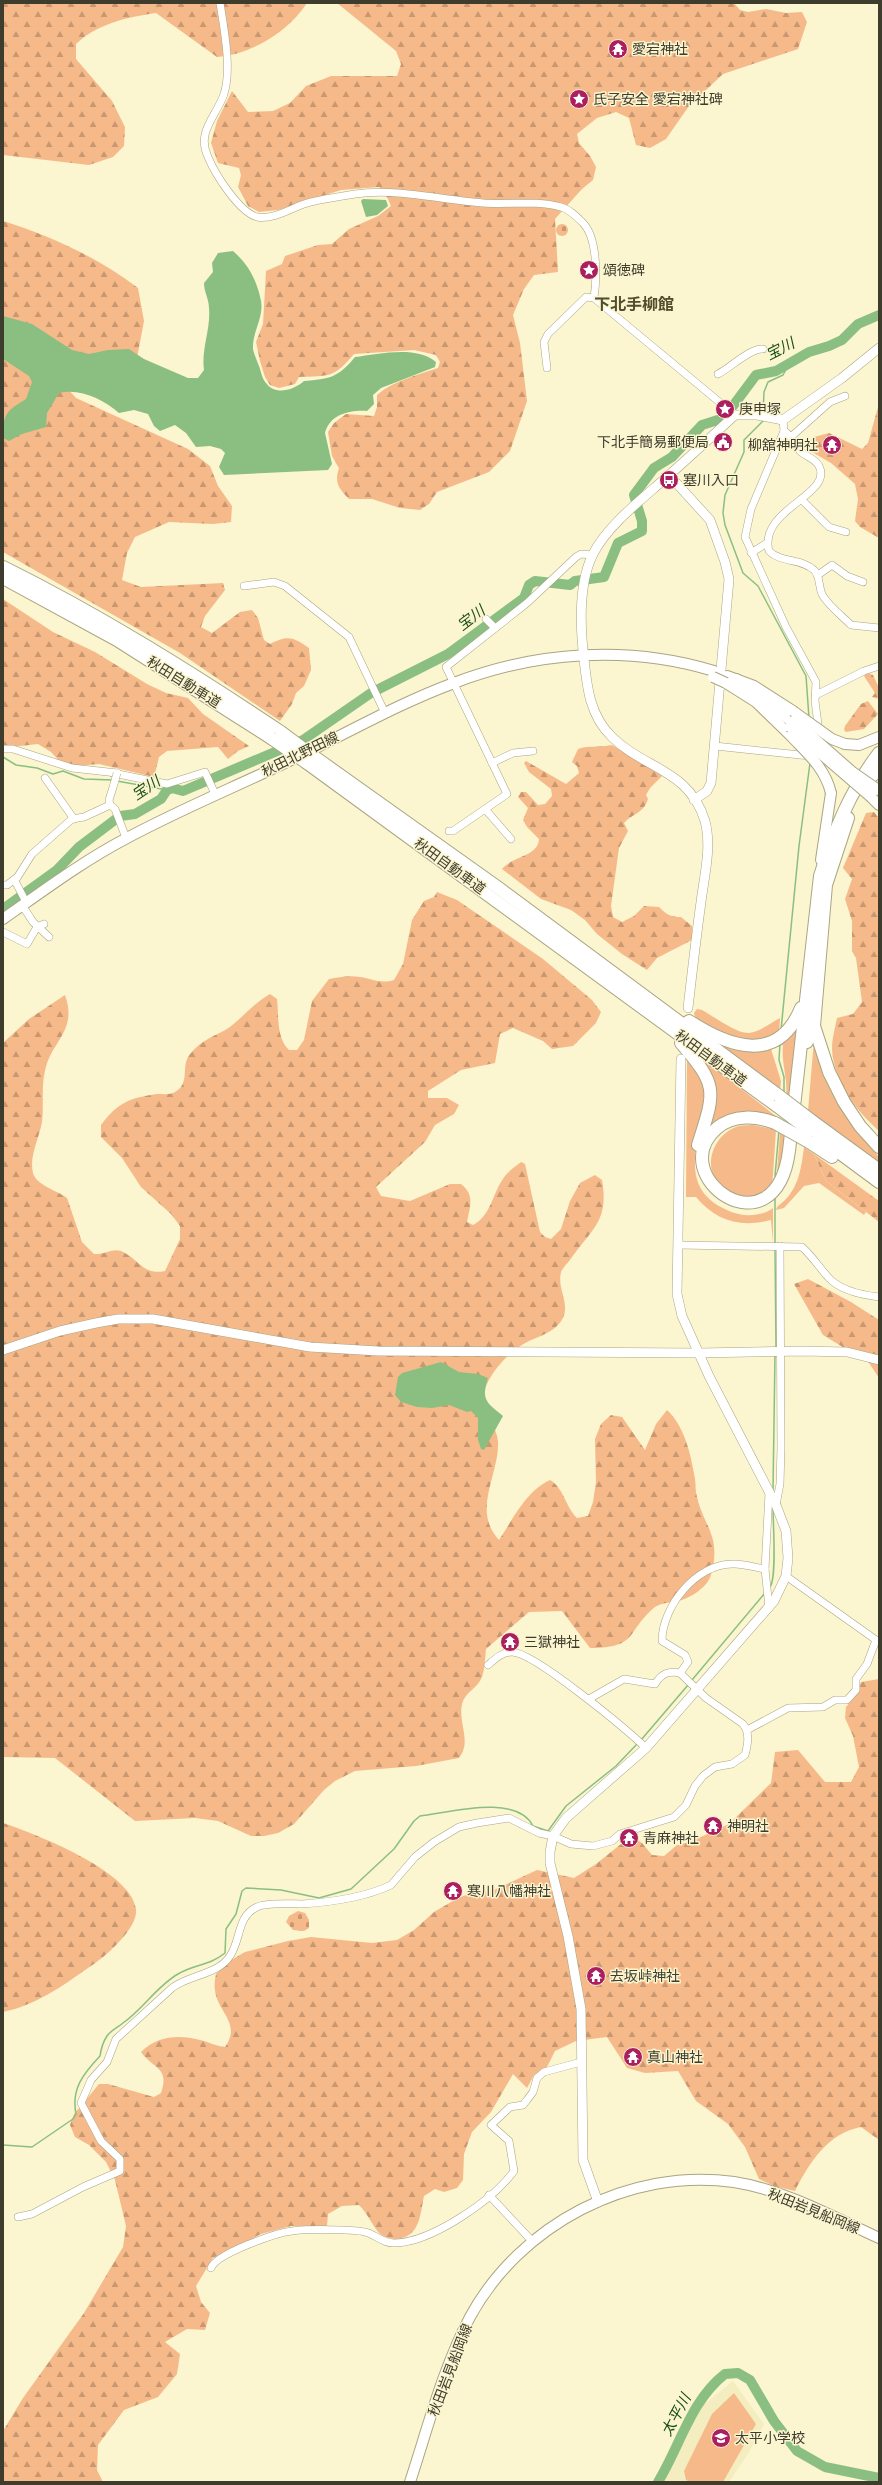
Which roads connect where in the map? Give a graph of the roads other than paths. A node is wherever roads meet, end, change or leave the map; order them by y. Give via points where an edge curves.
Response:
1 (220, 3) edge
2 (594, 298) junction
3 (879, 348) edge
4 (763, 349) dead end
5 (547, 368) dead end
6 (718, 374) dead end
7 (845, 396) dead end
8 (732, 413) junction
9 (783, 420) junction
10 (784, 431) junction
11 (792, 436) junction
12 (670, 475) junction
13 (802, 500) junction
14 (846, 532) dead end
15 (767, 543) junction
16 (751, 553) junction
17 (593, 555) junction
18 (3, 567) edge
19 (818, 575) junction
20 (3, 578) edge
21 (863, 582) dead end
22 (244, 586) dead end
23 (486, 620) dead end
24 (495, 628) junction
25 (879, 628) edge
26 (584, 656) junction
27 (879, 666) edge
28 (730, 679) joint
29 (454, 683) junction
30 (816, 695) junction
31 (385, 713) junction
32 (792, 724) junction
33 (276, 735) junction
34 (879, 737) edge
35 (715, 746) junction
36 (3, 749) edge
37 (533, 751) dead end
38 (879, 753) edge
39 (311, 760) junction
40 (492, 763) junction
41 (879, 766) edge
42 (879, 769) edge
43 (115, 773) junction
44 (45, 778) dead end
45 (874, 789) edge
46 (215, 794) junction
47 (694, 800) junction
48 (110, 805) junction
49 (879, 805) edge
50 (485, 809) junction
51 (74, 818) junction
52 (449, 831) dead end
53 (126, 838) junction
54 (511, 839) dead end
55 (820, 876) junction
56 (16, 878) junction
57 (3, 886) edge
58 (24, 900) junction
59 (3, 919) edge
60 (41, 925) junction
61 (3, 932) edge
62 (49, 936) dead end
63 (611, 971) junction
64 (807, 992) junction
65 (688, 1008) dead end
66 (815, 1008) junction
67 (665, 1025) junction
68 (680, 1059) dead end
69 (778, 1101) junction
70 (810, 1131) junction
71 (879, 1147) edge
72 (879, 1170) edge
73 (879, 1182) edge
74 (879, 1186) edge
75 (678, 1245) junction
76 (780, 1246) junction
77 (879, 1297) edge
78 (3, 1350) edge
79 (780, 1351) junction
80 (699, 1353) junction
81 (879, 1360) edge
82 (769, 1493) junction
83 (776, 1505) junction
84 (765, 1569) junction
85 (786, 1576) junction
86 (769, 1608) junction
87 (488, 1665) dead end
88 (680, 1673) junction
89 (696, 1689) junction
90 (589, 1698) junction
91 (747, 1730) junction
92 (646, 1748) junction
93 (553, 1836) junction
94 (581, 2062) junction
95 (489, 2195) junction
96 (598, 2202) junction
97 (18, 2217) dead end
98 (879, 2238) edge
99 (532, 2241) junction
100 (211, 2268) dead end
101 (410, 2482) edge

1 - 2 street via 228,79 224,95 203,136 204,147 208,159 233,198 248,214 259,217 281,214 305,204 357,194 386,193 484,203 533,203 563,208 584,224 594,247
2 - 5 street via 586,297 548,334 544,342
2 - 8 street
3 - 9 street
4 - 6 street via 760,348 742,358
7 - 11 street via 830,402
8 - 9 street
8 - 12 street
9 - 10 street
10 - 11 street
10 - 16 street via 747,523 745,537
11 - 13 street via 801,452 814,460 820,468 819,481
12 - 17 street via 640,500 602,539
12 - 35 street via 710,520 729,579
13 - 14 street via 829,527
13 - 15 street via 783,512 775,521
15 - 16 street
15 - 19 street via 769,551 776,557 808,565
16 - 30 street via 816,682
17 - 24 street via 581,554
17 - 26 street via 583,592
18 - 33 highway, 秋田自動車道 via 190,671
19 - 21 street via 832,565 847,576
19 - 25 street via 822,595 851,625
20 - 33 highway, 秋田自動車道 via 117,640
22 - 31 street via 274,582 285,586 349,637
23 - 24 street
24 - 29 street via 446,667
26 - 28 main road, 秋田北野田線, bridge via 621,655 682,666
26 - 29 main road, 秋田北野田線 via 516,663
26 - 47 street via 588,692 593,708 606,731 628,750 671,774
27 - 30 street
28 - 32 highway
29 - 31 main road, 秋田北野田線
29 - 40 street
30 - 35 street via 815,709 820,727 818,756
31 - 46 main road, 秋田北野田線 via 288,762
32 - 34 main road, bridge via 845,744 859,745
32 - 45 highway, bridge
32 - 55 main road, bridge via 828,779 831,792
33 - 39 highway, 秋田自動車道, bridge
35 - 47 street via 709,788
36 - 43 street via 13,749 72,768
37 - 40 street via 513,753
38 - 55 highway via 848,799 833,832
39 - 63 highway, 秋田自動車道
39 - 67 highway, 秋田自動車道
40 - 50 street via 507,794
41 - 45 highway
42 - 45 highway
43 - 46 street via 167,784 205,772
43 - 48 street, bridge
44 - 51 street
45 - 49 main road
45 - 66 highway via 842,832 826,886
46 - 53 main road, 秋田北野田線
47 - 65 street via 704,821 707,851
48 - 51 street via 100,812
48 - 53 street
50 - 52 street via 453,831
50 - 54 street
51 - 56 street via 32,854
53 - 58 main road, 秋田北野田線
55 - 64 highway
56 - 57 street
56 - 58 street
58 - 59 main road, 秋田北野田線
58 - 60 street
60 - 61 street via 27,944
60 - 62 street
63 - 64 highway via 701,1028 739,1045 767,1045 787,1034 795,1023
63 - 69 highway, 秋田自動車道
64 - 70 highway, bridge via 789,1151 782,1180 772,1194 751,1203 737,1203 724,1197 713,1187 703,1166 705,1144 712,1133 731,1120 748,1117 775,1122
66 - 67 highway via 806,1048 790,1176 783,1190 773,1200 748,1209 734,1208 721,1203 703,1184 697,1171 698,1144 712,1101 712,1087 695,1058
66 - 71 highway via 814,1026 829,1072 844,1102 860,1126
67 - 69 highway, 秋田自動車道
68 - 75 street
69 - 70 highway, 秋田自動車道, bridge
70 - 72 highway, 秋田自動車道
70 - 73 highway, 秋田自動車道
70 - 74 highway
75 - 76 street
75 - 80 street via 677,1294 682,1316
76 - 77 street via 802,1247 829,1279 844,1289
76 - 79 street
78 - 80 street via 60,1331 96,1323 118,1319 153,1319 310,1347 378,1351
79 - 80 street
79 - 81 street via 847,1352
79 - 83 street via 781,1448 780,1484
80 - 82 street
82 - 83 street
82 - 84 street
83 - 85 street via 786,1531
84 - 86 street
84 - 88 street via 732,1564 706,1570 674,1600 662,1628 662,1641 685,1655 688,1662
85 - 86 street
85 - 91 street via 876,1640 867,1664 856,1679 856,1690 847,1700 835,1700 823,1707 788,1708
86 - 89 street
87 - 90 street via 498,1656 512,1652 525,1657
88 - 89 street
88 - 90 street via 669,1671 660,1676 655,1684 624,1680
89 - 91 street
89 - 92 street
90 - 92 street
91 - 93 street via 745,1755 732,1764 715,1767 703,1776 686,1805 674,1817 620,1834 612,1841 593,1846 572,1844
92 - 93 street via 632,1763 578,1806
93 - 94 street via 550,1863 578,1985 581,2009
93 - 97 street via 539,1833 509,1818 477,1822 459,1827 434,1842 415,1857 386,1887 367,1894 319,1903 258,1906 245,1916 230,1956 203,1974 180,1981 172,1988 116,2039 107,2062 91,2080 81,2103 101,2141 120,2159 120,2171 32,2214
94 - 95 street via 544,2072 537,2078 528,2100 523,2105 510,2107 491,2125 509,2141 514,2171
94 - 96 street via 583,2160
95 - 99 street
95 - 100 street via 446,2227 420,2240 394,2244 364,2231 291,2231 227,2254 212,2264
96 - 98 main road, 秋田岩見船岡線 via 642,2187 688,2180 735,2182 796,2200
96 - 99 main road, 秋田岩見船岡線 via 571,2214
99 - 101 main road, 秋田岩見船岡線 via 502,2270 470,2317 445,2378

